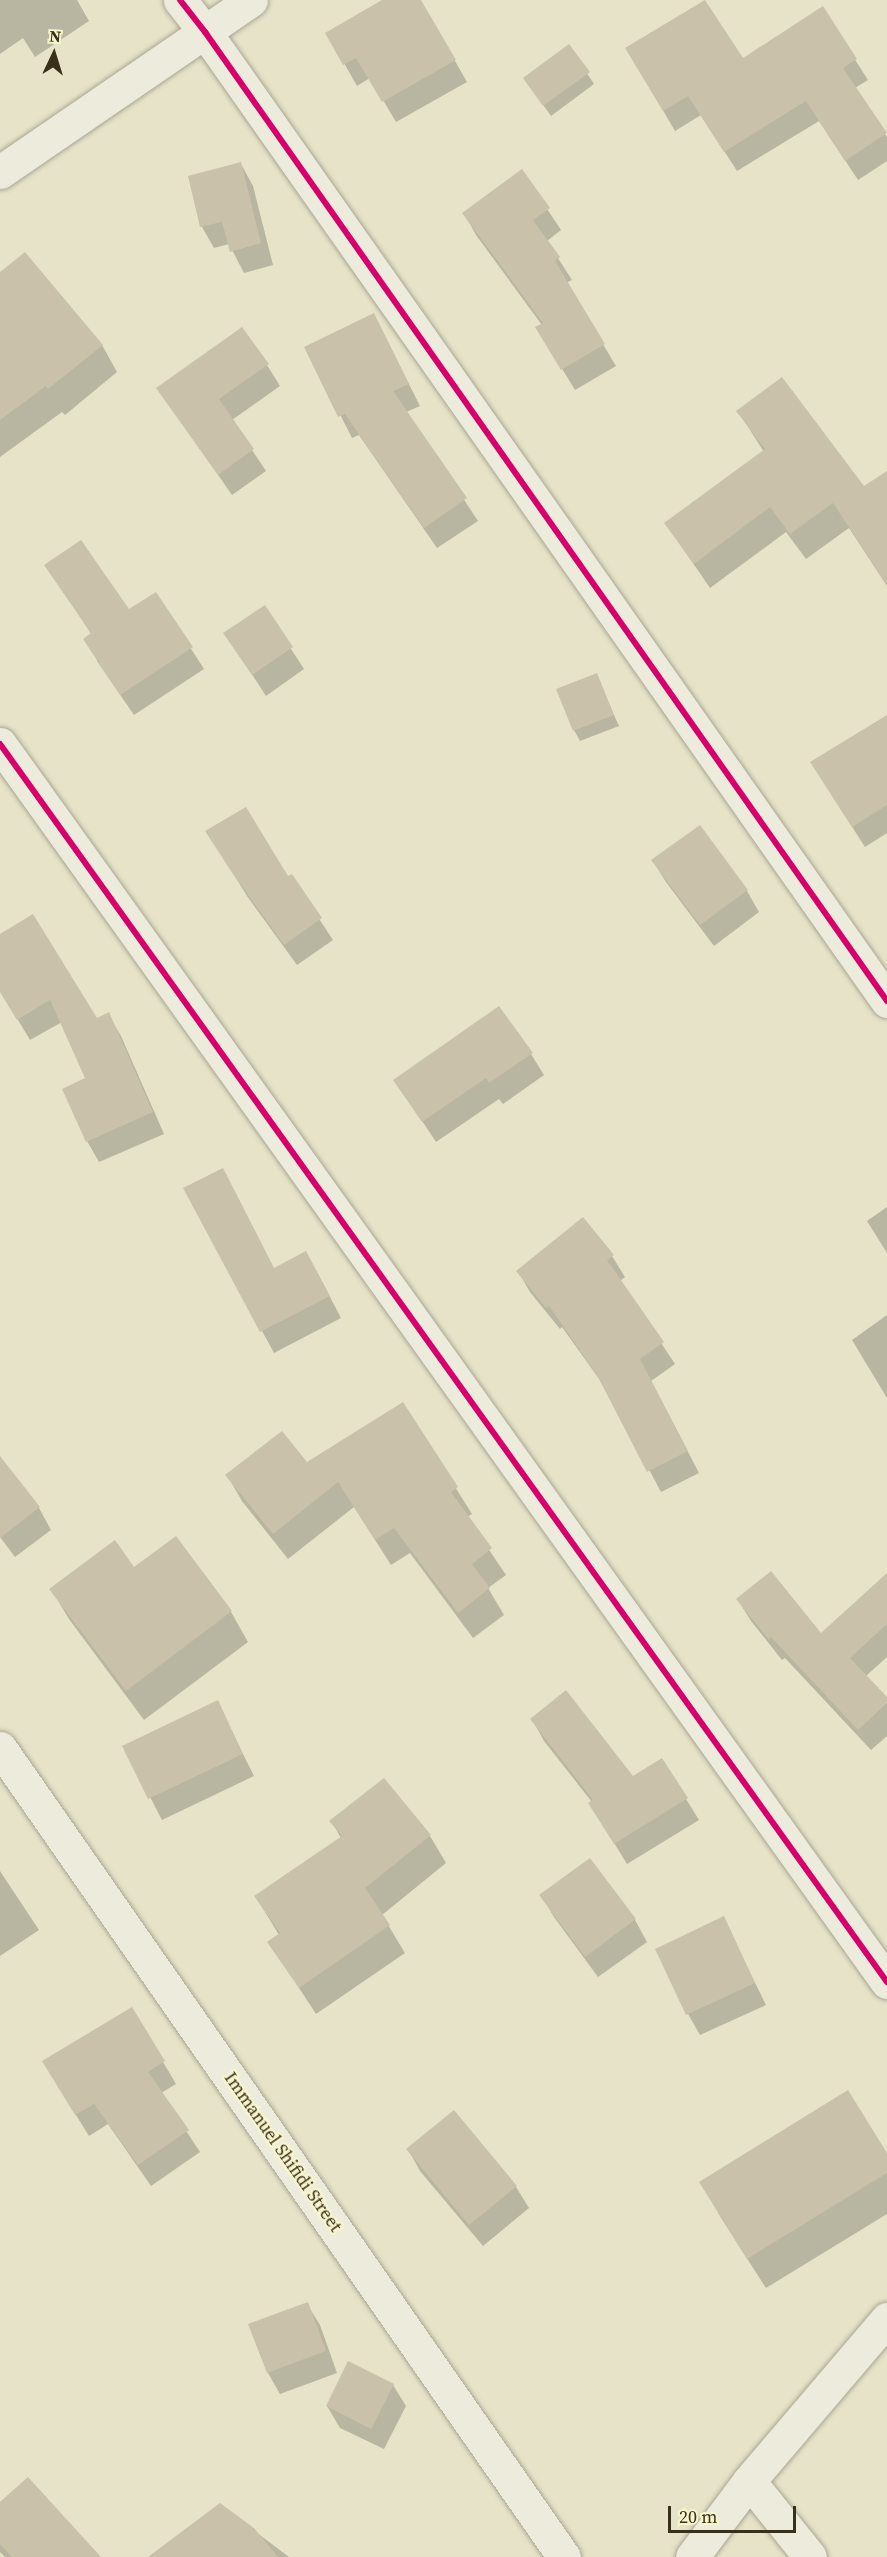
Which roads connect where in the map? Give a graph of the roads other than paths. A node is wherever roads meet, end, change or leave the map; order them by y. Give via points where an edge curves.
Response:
1 (180, 0) edge
2 (251, 0) edge
3 (205, 32) junction
4 (0, 172) edge
5 (0, 744) edge
6 (887, 1001) edge
7 (0, 1748) edge
8 (887, 1982) edge
9 (887, 2319) edge
10 (749, 2481) junction
11 (564, 2557) edge
12 (692, 2557) edge
13 (810, 2557) edge

1 - 3 street
2 - 3 street
3 - 4 street
3 - 6 street
5 - 8 street
7 - 11 street, Immanuel Shifidi Street
9 - 10 street
10 - 12 street
10 - 13 street

